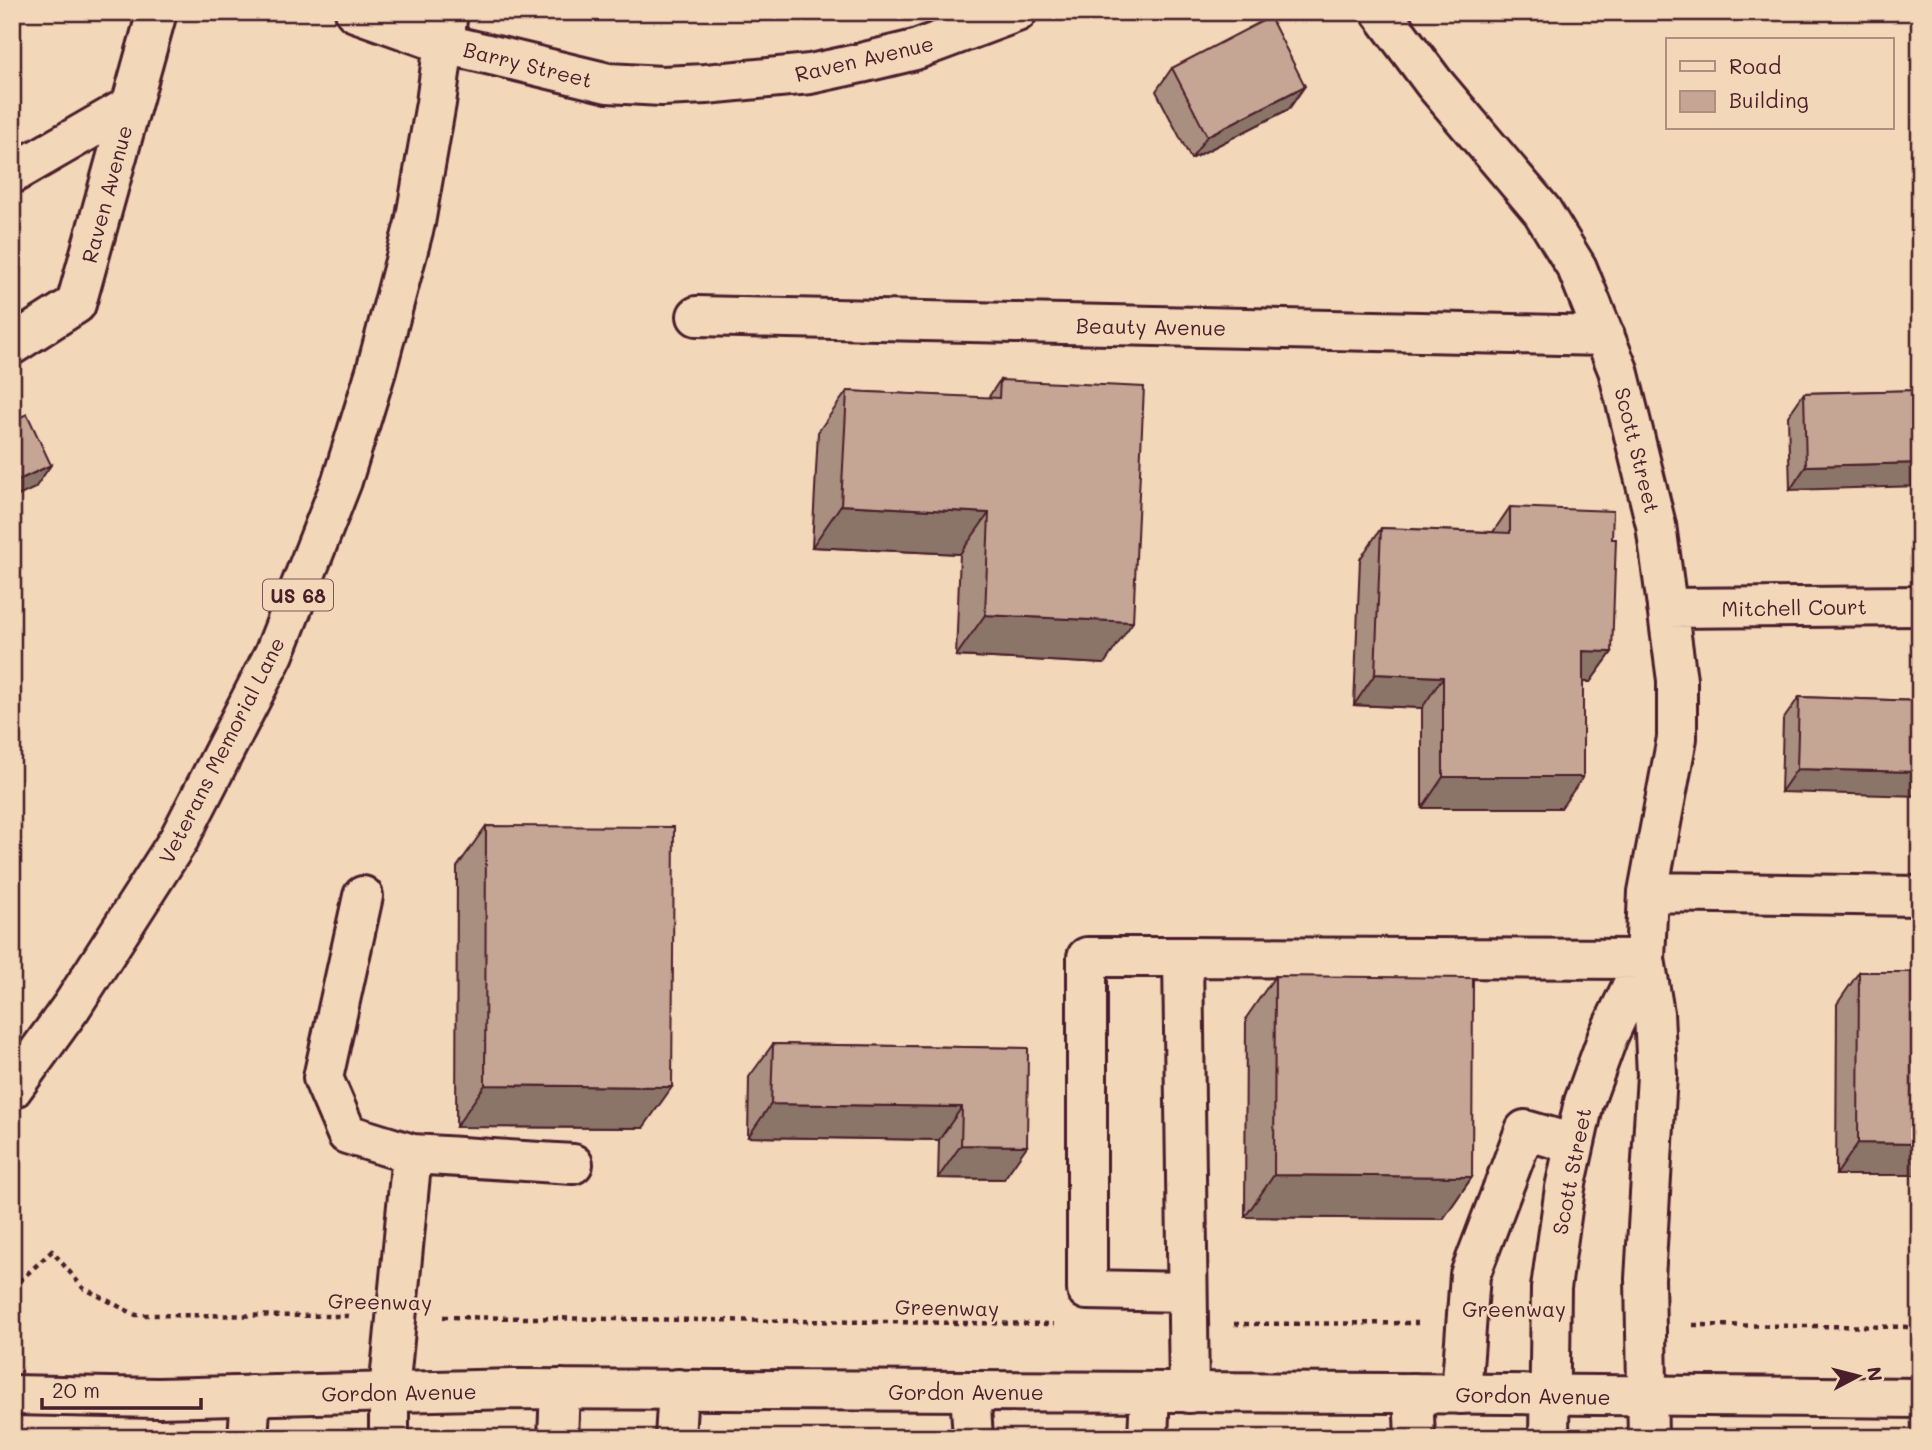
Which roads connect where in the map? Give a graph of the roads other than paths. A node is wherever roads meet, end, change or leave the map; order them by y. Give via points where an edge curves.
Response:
1 (157, 12) edge
2 (355, 12) edge
3 (1381, 12) edge
4 (1009, 14) edge
5 (447, 28) edge
6 (706, 84) joint
7 (131, 106) junction
8 (12, 174) edge
9 (697, 316) dead end
10 (1605, 336) junction
11 (12, 345) edge
12 (1920, 606) edge
13 (1667, 608) junction
14 (1648, 892) junction
15 (363, 896) dead end
16 (1920, 896) edge
17 (1183, 957) junction
18 (1645, 959) junction
19 (12, 1089) edge
20 (1574, 1144) junction
21 (412, 1154) junction
22 (572, 1164) dead end
23 (1188, 1308) junction
24 (560, 1389) junction
25 (678, 1389) junction
26 (970, 1391) junction
27 (389, 1392) junction
28 (1150, 1392) junction
29 (1189, 1393) junction
30 (1413, 1393) junction
31 (1461, 1394) junction
32 (1549, 1394) junction
33 (12, 1395) edge
34 (251, 1395) junction
35 (1648, 1397) junction
36 (1920, 1398) edge
37 (248, 1438) edge
38 (389, 1438) edge
39 (558, 1438) edge
40 (675, 1438) edge
41 (973, 1438) edge
42 (1148, 1438) edge
43 (1415, 1438) edge
44 (1549, 1438) edge
45 (1648, 1438) edge

1 - 7 street, Raven Avenue
2 - 5 street, Barry Street
3 - 10 street, Scott Street via 1542,211 1577,268
4 - 6 street, Raven Avenue via 915,50 862,63 810,74
5 - 6 street, Barry Street via 608,83
5 - 19 street, Veterans Memorial Lane / US 68 via 415,223 376,371 342,481 274,654 179,839 72,1006
7 - 8 street
7 - 11 street, Raven Avenue via 76,303
9 - 10 street, Beauty Avenue
10 - 13 street, Scott Street via 1618,370 1656,524
12 - 13 street, Mitchell Court
13 - 14 street, Scott Street via 1677,680 1677,738
14 - 16 street
14 - 18 street, Scott Street
15 - 21 street via 323,1078 346,1134
17 - 18 street
17 - 23 street
17 - 23 street via 1087,957 1087,1290
18 - 20 street, Scott Street via 1608,1036
18 - 35 street, Scott Street via 1657,1075 1645,1267
20 - 31 street via 1525,1130 1470,1275
20 - 32 street, Scott Street via 1551,1288
21 - 22 street
21 - 27 street
23 - 29 street
24 - 25 street, Gordon Avenue
24 - 27 street, Gordon Avenue
24 - 39 street
25 - 26 street, Gordon Avenue
25 - 40 street
26 - 28 street, Gordon Avenue
26 - 41 street
27 - 34 street, Gordon Avenue
27 - 38 street
28 - 29 street, Gordon Avenue
28 - 42 street
29 - 30 street, Gordon Avenue
30 - 31 street, Gordon Avenue
30 - 43 street
31 - 32 street, Gordon Avenue
32 - 35 street, Gordon Avenue
32 - 44 street, Scott Street
33 - 34 street, Gordon Avenue
34 - 37 street
35 - 36 street, Gordon Avenue
35 - 45 street, Scott Street

